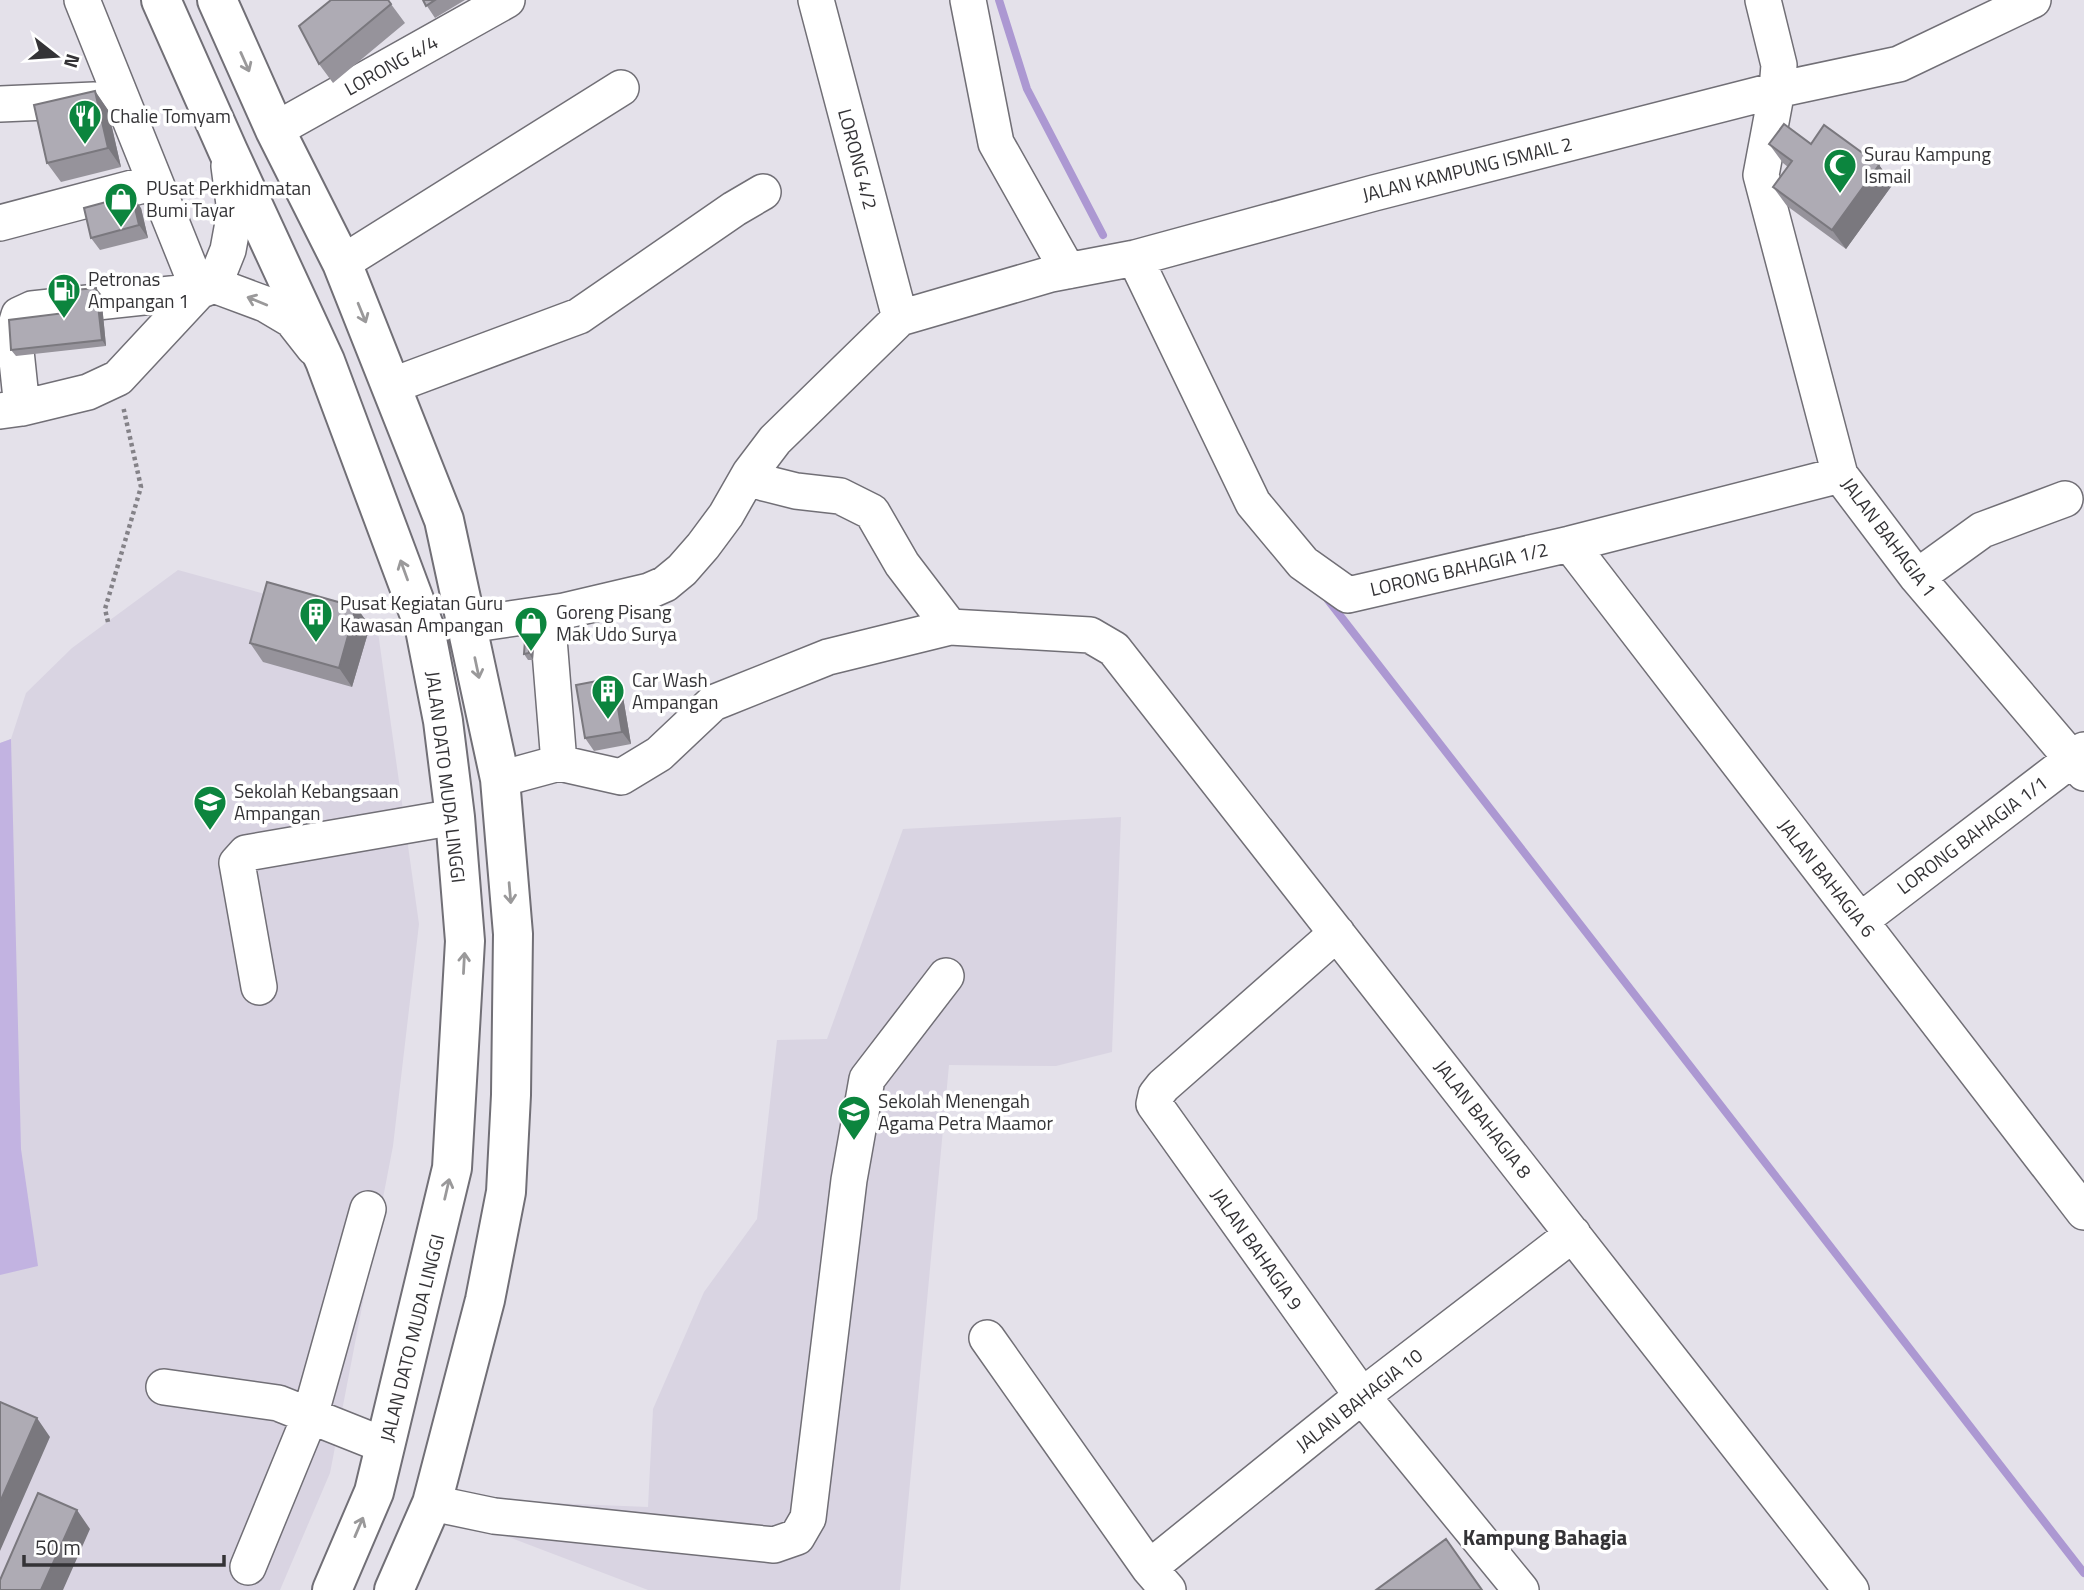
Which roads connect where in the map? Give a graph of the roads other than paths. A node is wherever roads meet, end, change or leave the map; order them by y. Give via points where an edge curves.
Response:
1 (82, 0) edge
2 (161, 0) edge
3 (218, 0) edge
4 (507, 0) edge
5 (816, 0) edge
6 (968, 0) edge
7 (1763, 0) edge
8 (2033, 0) edge
9 (621, 88) dead end
10 (1777, 90) junction
11 (122, 99) junction
12 (0, 104) edge
13 (275, 130) junction
14 (228, 151) junction
15 (155, 182) junction
16 (763, 192) dead end
17 (0, 223) edge
18 (1135, 258) junction
19 (342, 263) junction
20 (1068, 271) junction
21 (206, 288) junction
22 (900, 318) junction
23 (325, 362) junction
24 (391, 386) junction
25 (11, 410) edge
26 (750, 473) junction
27 (1840, 475) junction
28 (2065, 499) dead end
29 (1570, 544) junction
30 (1917, 577) junction
31 (547, 614) junction
32 (468, 625) junction
33 (950, 627) junction
34 (2080, 760) edge
35 (559, 762) junction
36 (500, 779) junction
37 (455, 817) junction
38 (1860, 921) junction
39 (1337, 933) junction
40 (946, 976) dead end
41 (259, 987) dead end
42 (368, 1209) dead end
43 (2084, 1212) edge
44 (1573, 1234) junction
45 (988, 1338) dead end
46 (164, 1387) dead end
47 (1362, 1396) junction
48 (310, 1416) junction
49 (386, 1446) junction
50 (432, 1503) junction
51 (248, 1567) dead end
52 (1159, 1579) edge
53 (1846, 1588) edge
54 (332, 1590) edge
55 (394, 1590) edge
56 (1521, 1590) edge

1 - 11 street
2 - 14 highway, JALAN DATO MUDA LINGGI
3 -> 13 highway
4 - 13 street, LORONG 4/4
5 - 22 street, LORONG 4/2
6 - 20 street via 996,143
7 - 10 street via 1779,65
8 - 10 street, JALAN KAMPUNG ISMAIL 2 via 1899,64
9 - 19 street
10 - 18 street, JALAN KAMPUNG ISMAIL 2
10 - 27 street, JALAN BAHAGIA 1 via 1761,175
11 - 12 street
11 - 15 street
13 - 19 highway
14 - 21 street via 235,212 228,250
14 - 23 highway, JALAN DATO MUDA LINGGI
15 - 17 street
15 - 21 street
16 - 24 street via 579,316
18 - 20 street, JALAN KAMPUNG ISMAIL 2
18 - 29 street, LORONG BAHAGIA 1/2 via 1253,503 1303,563 1348,595
19 -> 24 highway
20 - 22 street, JALAN KAMPUNG ISMAIL 2
23 -> 21 street via 292,320 265,304
21 - 25 street via 118,378 89,392
21 - 25 street via 32,309 19,315 14,332
22 - 26 street via 775,440
37 -> 23 highway, JALAN DATO MUDA LINGGI via 425,629
24 - 32 highway via 444,520
26 - 31 street via 703,546 665,584
26 - 33 street via 764,483 840,496 872,512 902,564
27 - 29 street, LORONG BAHAGIA 1/2
27 - 30 street, JALAN BAHAGIA 1
28 - 30 street via 1982,530
29 - 38 street, JALAN BAHAGIA 6
30 - 34 street, JALAN BAHAGIA 1
31 - 32 street
31 - 35 street
32 -> 36 highway
33 - 35 street via 828,657 713,704 659,754 621,777
33 - 39 street, JALAN BAHAGIA 8 via 1090,635 1114,649
34 - 38 street, LORONG BAHAGIA 1/1
35 - 36 street
36 -> 50 highway via 513,934 506,1192 485,1300
37 - 41 street via 246,853 237,863
49 -> 37 highway, JALAN DATO MUDA LINGGI via 452,1168 465,941
38 - 43 street, JALAN BAHAGIA 6
39 - 44 street, JALAN BAHAGIA 8
39 - 47 street, JALAN BAHAGIA 9 via 1163,1086 1154,1104
40 - 50 street via 867,1079 849,1180 808,1518 797,1538 774,1545 494,1516
42 - 48 street
44 - 47 street, JALAN BAHAGIA 10
44 - 53 street, JALAN BAHAGIA 8
45 - 52 street, JALAN BAHAGIA 10
46 - 48 street via 278,1403
47 - 52 street, JALAN BAHAGIA 10
47 - 56 street, JALAN BAHAGIA 9
48 - 49 street
48 - 51 street
54 -> 49 highway, JALAN DATO MUDA LINGGI via 374,1492
50 - 55 highway

